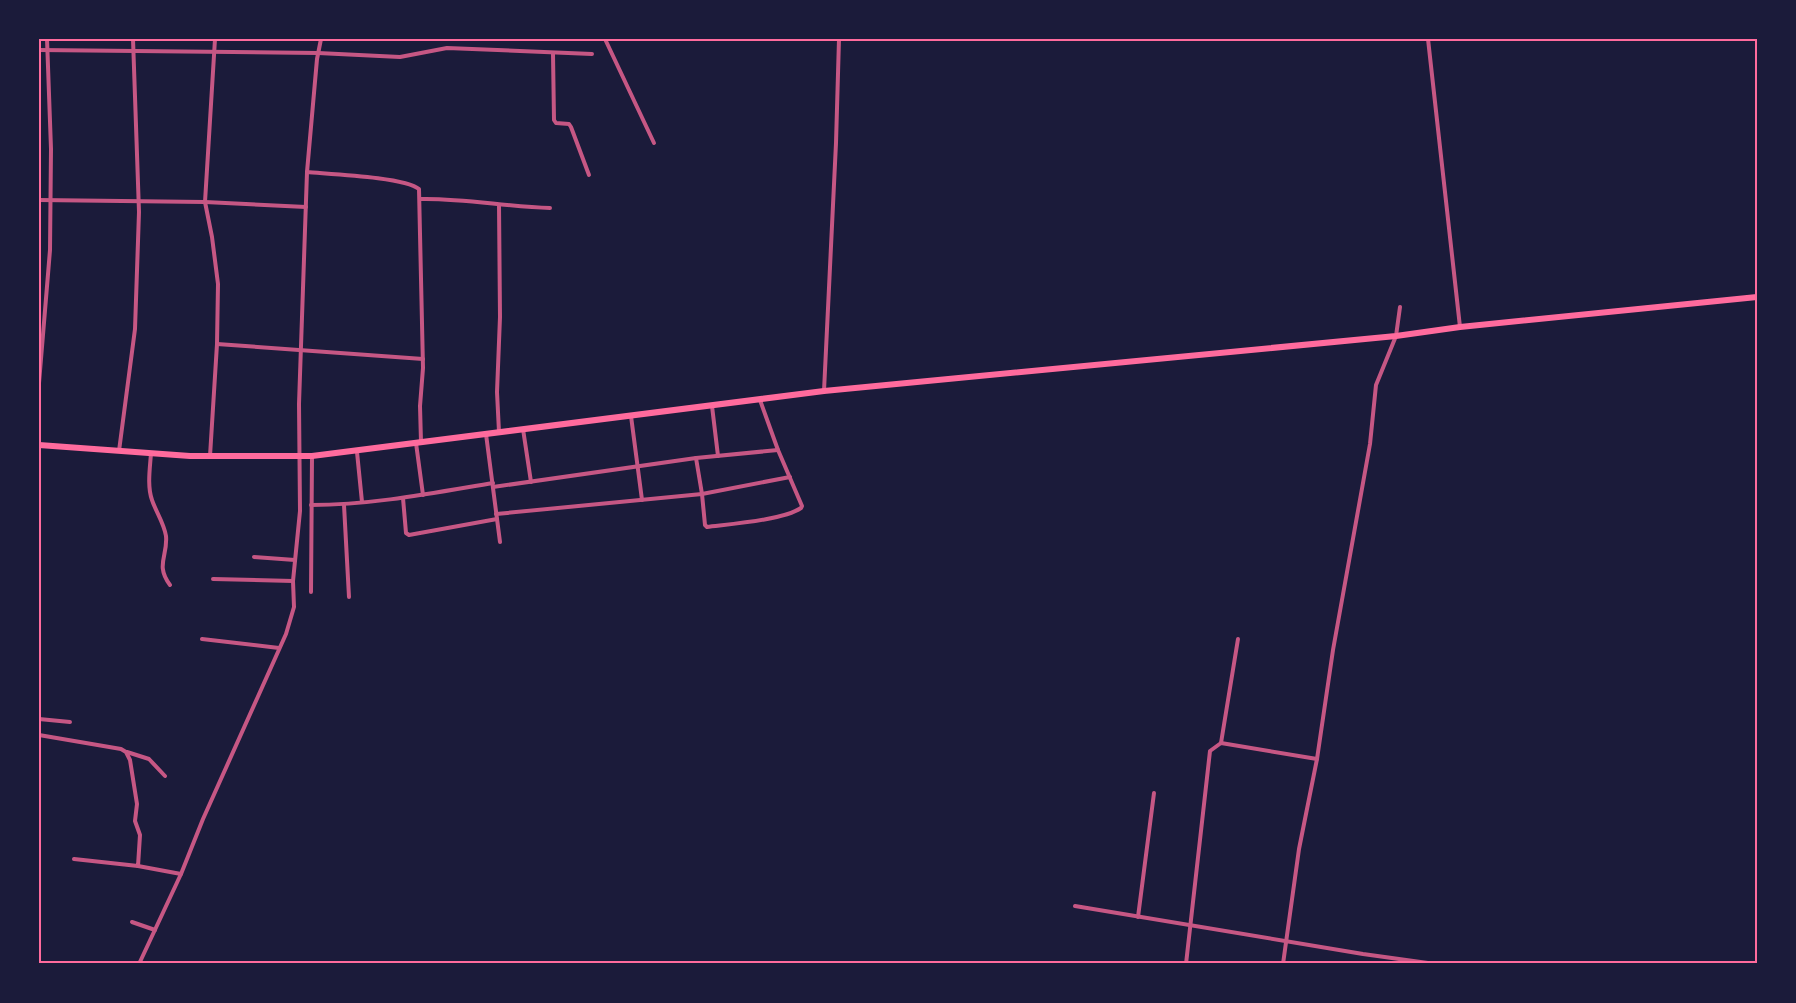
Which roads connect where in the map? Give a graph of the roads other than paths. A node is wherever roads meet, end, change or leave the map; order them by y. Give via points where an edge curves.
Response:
1 (46, 39) edge
2 (133, 39) edge
3 (215, 39) edge
4 (321, 39) edge
5 (604, 39) edge
6 (840, 39) edge
7 (1428, 39) edge
8 (39, 50) edge
9 (47, 50) junction
10 (134, 51) junction
11 (214, 52) junction
12 (318, 53) junction
13 (553, 54) junction
14 (592, 54) dead end
15 (654, 143) dead end
16 (307, 172) junction
17 (589, 175) dead end
18 (421, 199) junction
19 (39, 200) edge
20 (50, 200) junction
21 (139, 201) junction
22 (205, 202) junction
23 (499, 205) junction
24 (306, 207) junction
25 (550, 208) dead end
26 (1757, 297) edge
27 (1400, 307) dead end
28 (1460, 327) junction
29 (1396, 336) junction
30 (217, 344) junction
31 (301, 351) junction
32 (423, 359) junction
33 (40, 365) edge
34 (39, 383) edge
35 (824, 391) junction
36 (760, 400) junction
37 (712, 406) junction
38 (631, 416) junction
39 (523, 429) junction
40 (499, 432) junction
41 (486, 434) junction
42 (418, 443) junction
43 (39, 445) edge
44 (778, 450) junction
45 (120, 451) junction
46 (357, 452) junction
47 (151, 453) junction
48 (210, 456) junction
49 (312, 456) junction
50 (718, 456) junction
51 (300, 457) junction
52 (696, 458) junction
53 (637, 466) junction
54 (790, 477) junction
55 (531, 482) junction
56 (493, 485) junction
57 (702, 494) junction
58 (423, 495) junction
59 (403, 498) junction
60 (642, 500) junction
61 (362, 502) junction
62 (344, 505) junction
63 (311, 506) junction
64 (496, 517) junction
65 (500, 542) dead end
66 (254, 557) dead end
67 (295, 560) junction
68 (213, 579) dead end
69 (293, 581) junction
70 (170, 585) dead end
71 (311, 592) dead end
72 (350, 597) dead end
73 (202, 639) dead end
74 (1238, 639) dead end
75 (279, 648) junction
76 (39, 719) edge
77 (70, 722) dead end
78 (39, 735) edge
79 (1221, 742) junction
80 (126, 752) junction
81 (1317, 759) junction
82 (165, 776) dead end
83 (1154, 793) dead end
84 (74, 859) dead end
85 (138, 866) junction
86 (181, 874) junction
87 (1075, 906) dead end
88 (1138, 917) junction
89 (132, 922) dead end
90 (1189, 926) junction
91 (155, 930) junction
92 (1288, 940) junction
93 (139, 964) edge
94 (1186, 964) edge
95 (1283, 964) edge
96 (1436, 964) edge

1 - 9 street
2 - 10 street
3 - 11 street
4 - 12 street
5 - 15 street
6 - 35 street
7 - 28 street
8 - 9 street
9 - 10 street
9 - 20 street
10 - 11 street
10 - 21 street
11 - 12 street
11 - 22 street
12 - 13 street via 400,57 447,48
12 - 16 street
13 - 14 street
13 - 17 street via 554,120 571,127
16 - 18 street via 411,185 419,189
16 - 24 street
18 - 23 street
18 - 32 street
19 - 20 street
20 - 21 street
20 - 33 street via 50,250
21 - 22 street
21 - 45 street via 135,329
22 - 24 street
22 - 30 street via 216,266
23 - 25 street
23 - 40 street
24 - 31 street
26 - 28 main road
27 - 29 street
28 - 29 main road
29 - 35 main road
29 - 81 street via 1376,385 1370,444
30 - 31 street
30 - 48 street
31 - 32 street
31 - 51 street
32 - 42 street
33 - 34 street
35 - 36 main road
36 - 37 main road
36 - 44 street
37 - 38 main road
37 - 50 street
38 - 39 main road
38 - 53 street
39 - 40 main road
39 - 55 street
40 - 41 main road
41 - 42 main road
41 - 56 street
42 - 46 main road
42 - 58 street
43 - 45 main road
44 - 50 street
44 - 54 street
45 - 47 main road
46 - 49 main road
46 - 61 street
47 - 48 main road
47 - 70 street via 151,498 165,532 163,575
48 - 51 main road
49 - 51 main road
49 - 63 street
50 - 52 street
51 - 67 street
52 - 53 street
52 - 57 street
53 - 55 street
53 - 60 street
54 - 57 street
54 - 57 street via 801,508 768,518 707,527
55 - 56 street
56 - 58 street
56 - 64 street
57 - 60 street
58 - 59 street
59 - 61 street
59 - 64 street via 409,535
60 - 64 street
61 - 62 street
62 - 63 street
62 - 72 street
63 - 71 street
64 - 65 street
66 - 67 street
67 - 69 street
68 - 69 street
69 - 75 street via 294,607
73 - 75 street
74 - 79 street
75 - 86 street
76 - 77 street
78 - 80 street
79 - 81 street
79 - 90 street via 1210,752
80 - 82 street via 149,759
80 - 85 street via 137,804
81 - 92 street via 1299,849
83 - 88 street
84 - 85 street
85 - 86 street
86 - 91 street
87 - 88 street
88 - 90 street
89 - 91 street
90 - 92 street
90 - 94 street
91 - 93 street
92 - 95 street
92 - 96 street

